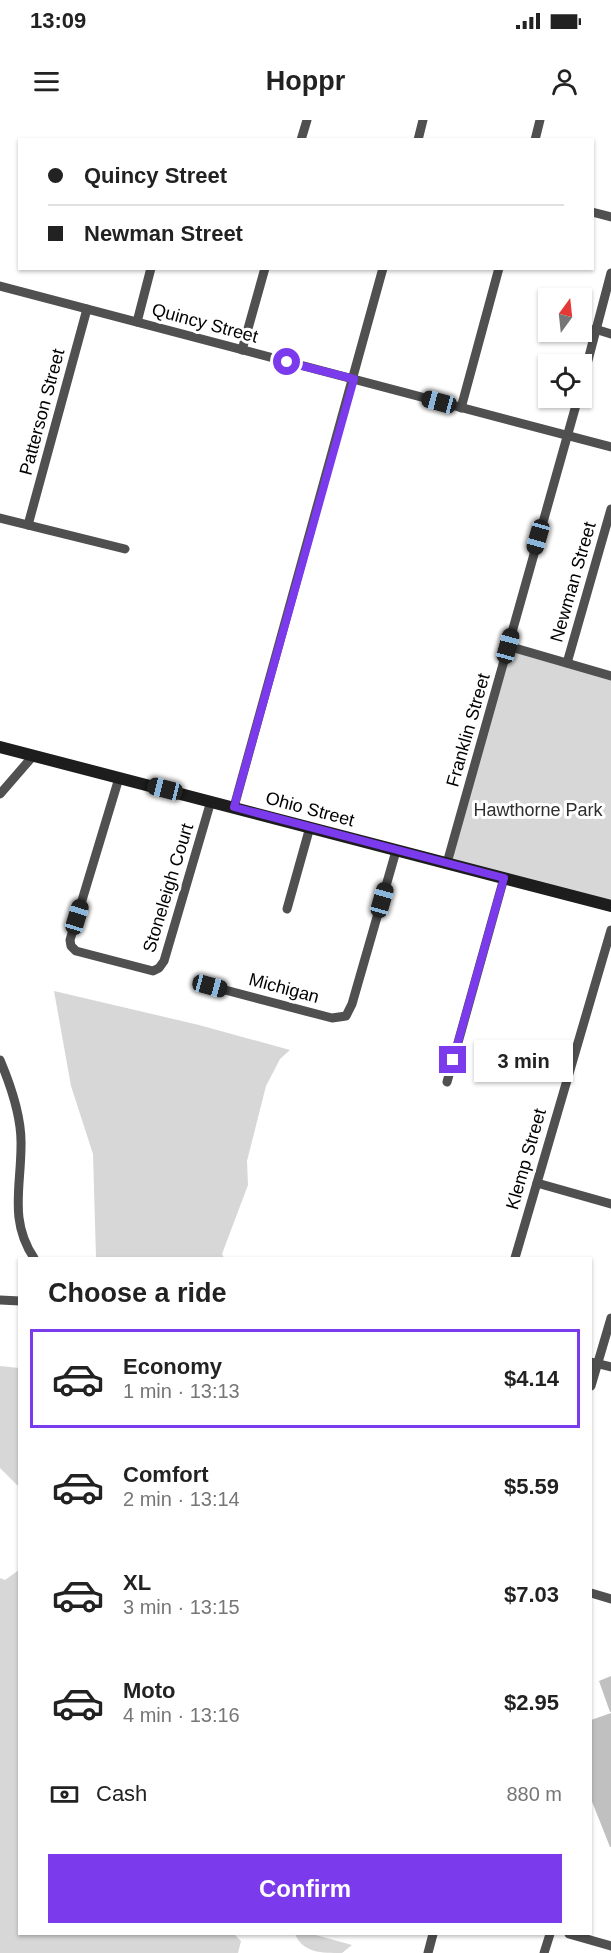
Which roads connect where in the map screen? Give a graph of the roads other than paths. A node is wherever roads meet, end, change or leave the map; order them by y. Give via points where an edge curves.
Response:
1 (307, 120) edge
2 (423, 120) edge
3 (540, 120) edge
4 (302, 138) edge
5 (418, 138) edge
6 (536, 138) edge
7 (594, 213) edge
8 (611, 218) edge
9 (151, 270) edge
10 (264, 270) edge
11 (382, 270) edge
12 (498, 270) edge
13 (611, 273) edge
14 (0, 286) edge
15 (87, 309) junction
16 (137, 322) junction
17 (595, 329) junction
18 (611, 334) edge
19 (242, 350) junction
20 (589, 354) edge
21 (354, 379) junction
22 (461, 408) junction
23 (575, 408) edge
24 (567, 435) junction
25 (611, 447) edge
26 (611, 509) edge
27 (0, 518) edge
28 (28, 525) junction
29 (125, 549) dead end
30 (508, 646) junction
31 (567, 663) junction
32 (611, 676) edge
33 (0, 747) edge
34 (33, 756) junction
35 (119, 778) junction
36 (0, 794) edge
37 (211, 801) junction
38 (234, 807) junction
39 (310, 827) junction
40 (396, 851) junction
41 (447, 863) junction
42 (504, 878) junction
43 (611, 906) edge
44 (287, 909) dead end
45 (611, 930) edge
46 (210, 986) dead end
47 (0, 1060) edge
48 (447, 1082) dead end
49 (537, 1183) junction
50 (611, 1204) edge
51 (34, 1257) edge
52 (514, 1257) edge
53 (0, 1300) edge
54 (18, 1301) edge
55 (611, 1318) edge
56 (594, 1363) edge
57 (611, 1367) edge
58 (592, 1378) edge
59 (592, 1593) edge
60 (611, 1599) edge
61 (434, 1935) edge
62 (550, 1935) edge
63 (572, 1935) edge
64 (611, 1946) edge
65 (428, 1953) edge
66 (544, 1953) edge

1 - 4 street
2 - 5 street
3 - 6 street
7 - 8 street
9 - 16 street
10 - 19 street
11 - 21 street
12 - 22 street
13 - 17 street
14 - 15 street, Quincy Street
15 - 16 street, Quincy Street
15 - 28 street, Patterson Street
16 - 19 street, Quincy Street
17 - 18 street
17 - 20 street
19 - 21 street, Quincy Street
21 - 22 street, Quincy Street
21 - 38 street
22 - 24 street, Quincy Street
23 - 24 street, Franklin Street
24 - 25 street, Quincy Street
24 - 30 street, Franklin Street
26 - 31 street, Newman Street
27 - 28 street
28 - 29 street
30 - 31 street
30 - 41 street, Franklin Street
31 - 32 street
33 - 34 street, Ohio Street
34 - 35 street, Ohio Street
34 - 36 street
35 - 37 street, Ohio Street
35 - 37 street, Stoneleigh Court via 71,946 76,951 153,971 164,961
37 - 38 street, Ohio Street
38 - 39 street, Ohio Street
39 - 40 street, Ohio Street
39 - 44 street
40 - 41 street, Ohio Street
40 - 46 street, Michigan via 348,1013 332,1018
41 - 42 street, Ohio Street
42 - 43 street, Ohio Street
42 - 48 street
45 - 49 street, Klemp Street
47 - 51 street via 10,1084 22,1143 17,1220
49 - 50 street
49 - 52 street, Klemp Street
53 - 54 street
55 - 56 street
56 - 57 street
56 - 58 street
59 - 60 street
61 - 65 street
62 - 66 street
63 - 64 street

